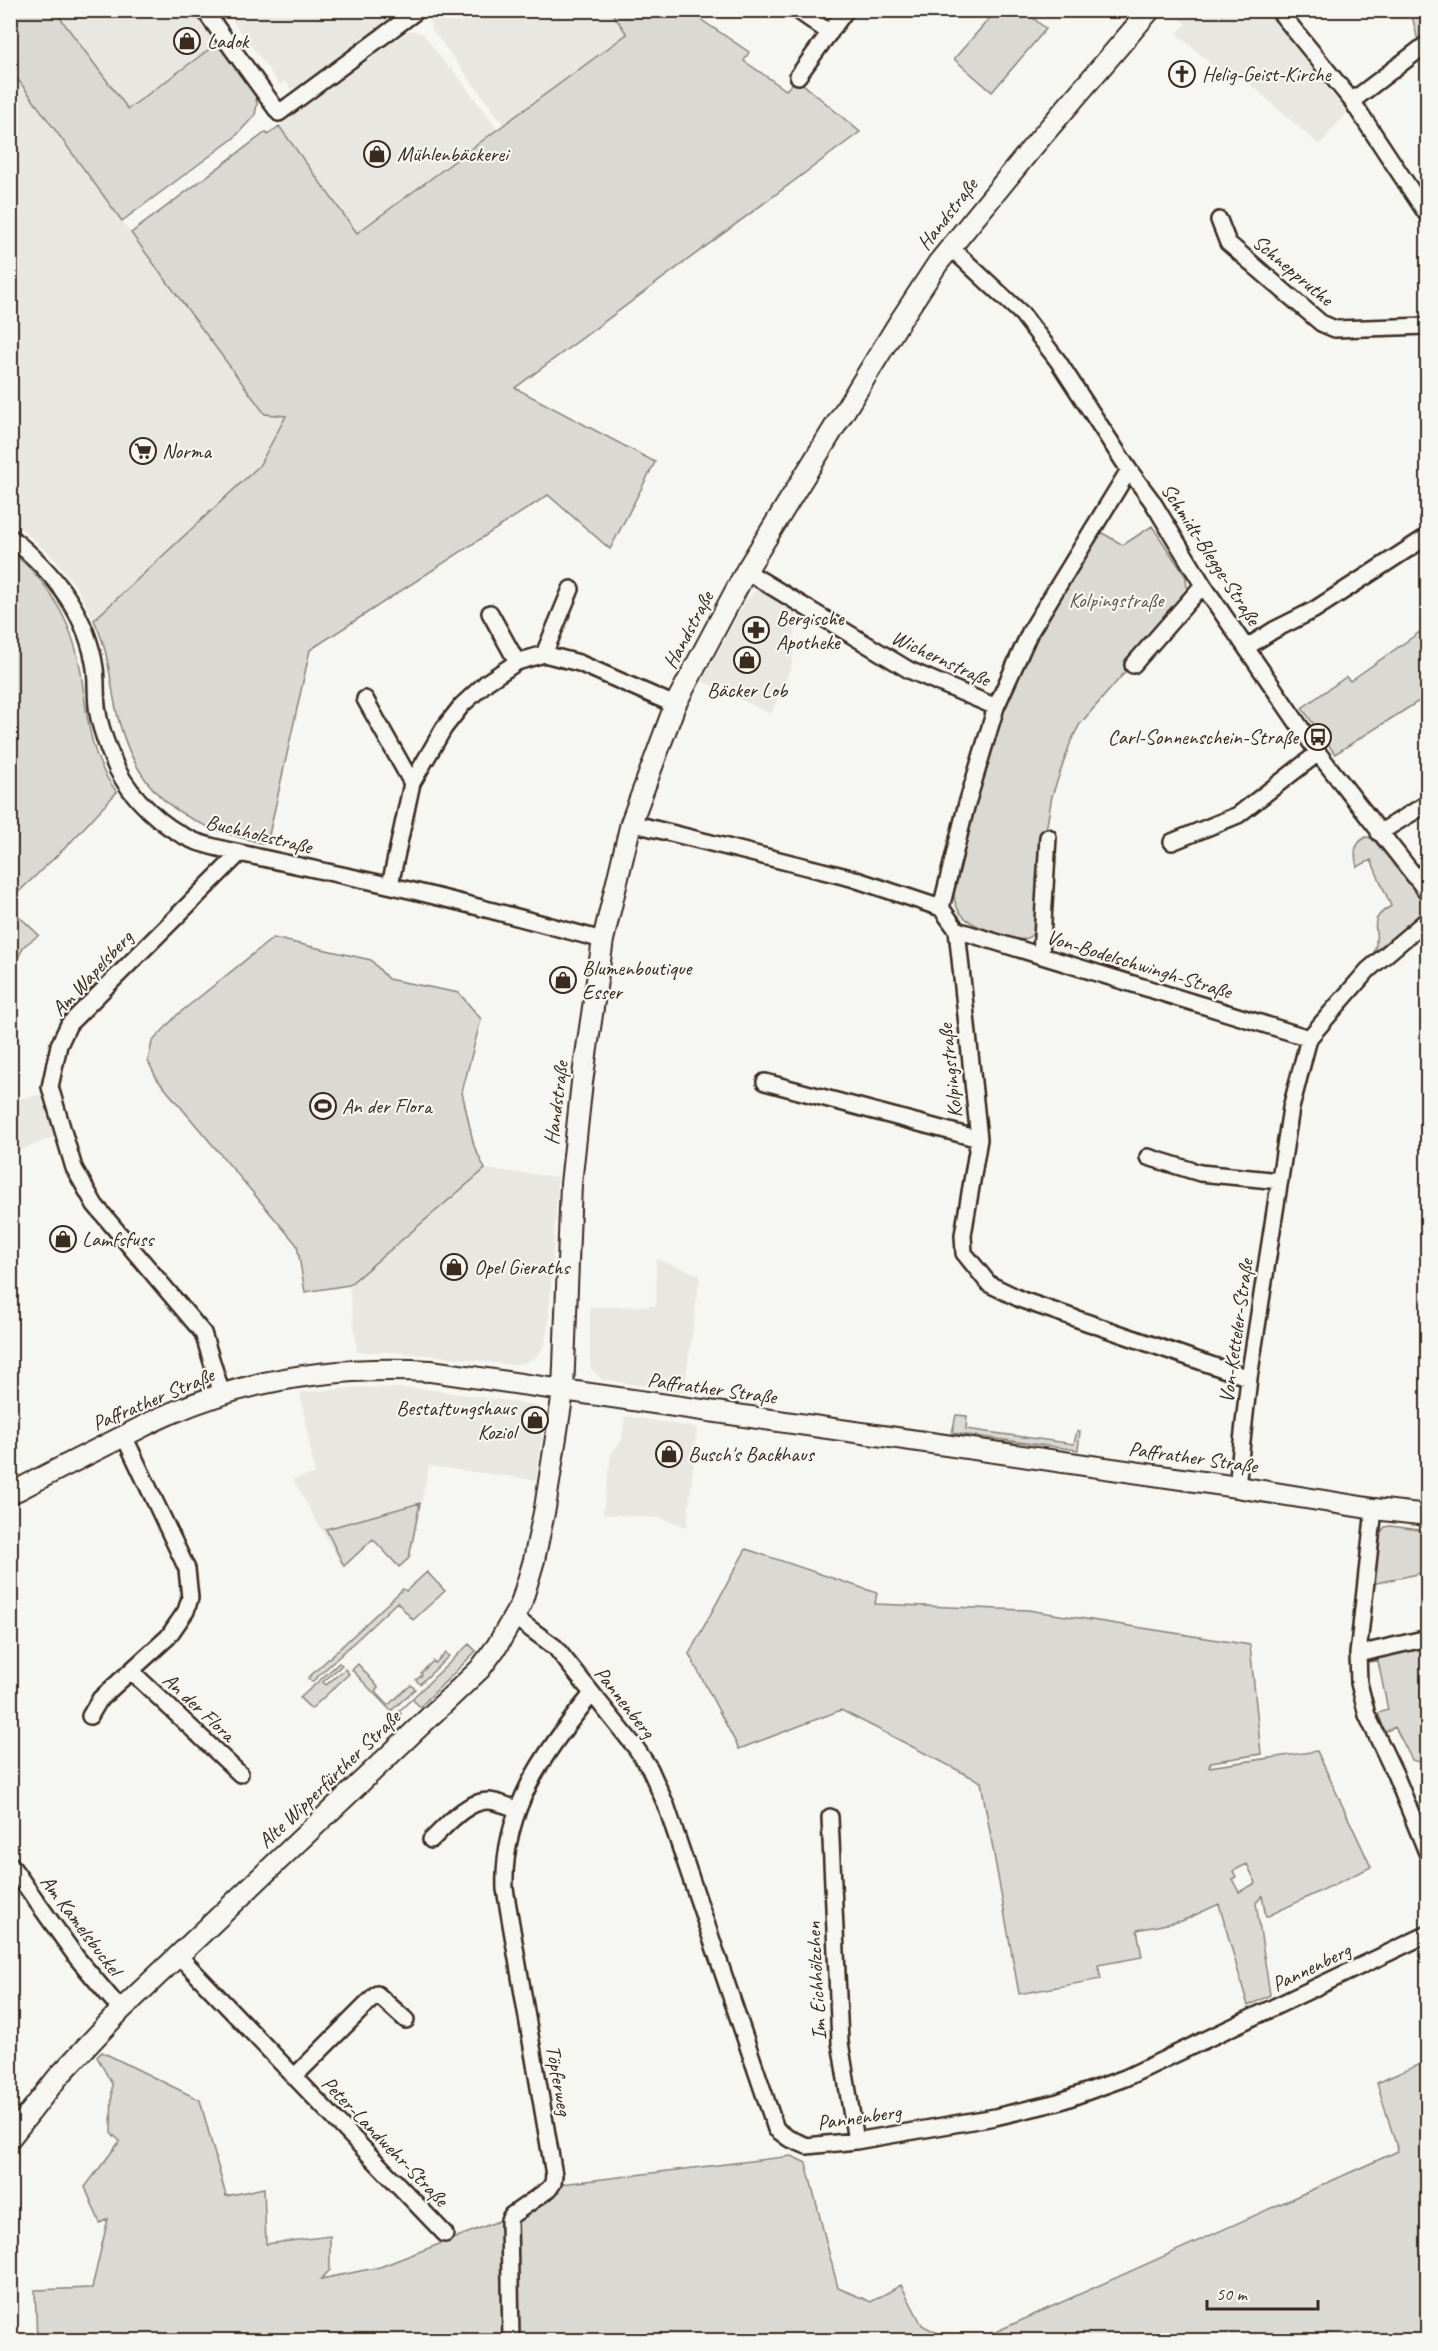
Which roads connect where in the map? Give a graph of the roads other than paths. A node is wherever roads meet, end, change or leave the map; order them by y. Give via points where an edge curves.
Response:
1 (204, 10) edge
2 (418, 10) edge
3 (797, 10) edge
4 (846, 10) edge
5 (1150, 10) edge
6 (1278, 10) edge
7 (830, 33) junction
8 (1428, 43) edge
9 (798, 76) dead end
10 (1352, 101) junction
11 (1428, 216) edge
12 (1219, 220) dead end
13 (950, 247) junction
14 (1428, 326) edge
15 (1129, 470) junction
16 (1428, 536) edge
17 (10, 537) edge
18 (746, 571) junction
19 (1203, 585) junction
20 (571, 589) dead end
21 (490, 613) dead end
22 (1247, 647) junction
23 (544, 654) junction
24 (517, 662) junction
25 (1133, 665) dead end
26 (365, 699) dead end
27 (675, 705) junction
28 (996, 706) junction
29 (1318, 753) junction
30 (412, 783) junction
31 (1428, 803) edge
32 (631, 823) junction
33 (1379, 833) junction
34 (1048, 837) dead end
35 (1172, 842) dead end
36 (240, 853) junction
37 (390, 885) junction
38 (1428, 894) edge
39 (941, 908) junction
40 (1428, 920) edge
41 (957, 930) junction
42 (603, 940) junction
43 (1041, 955) junction
44 (1309, 1038) junction
45 (765, 1082) dead end
46 (979, 1139) junction
47 (1148, 1157) dead end
48 (1280, 1181) junction
49 (1249, 1378) junction
50 (563, 1392) junction
51 (222, 1394) junction
52 (124, 1436) junction
53 (1237, 1486) junction
54 (10, 1494) edge
55 (1374, 1509) junction
56 (1428, 1515) edge
57 (514, 1617) junction
58 (1428, 1638) edge
59 (1358, 1654) junction
60 (130, 1671) junction
61 (592, 1694) junction
62 (90, 1716) dead end
63 (240, 1774) dead end
64 (517, 1809) junction
65 (830, 1817) dead end
66 (431, 1840) dead end
67 (1428, 1855) edge
68 (10, 1864) edge
69 (1428, 1934) edge
70 (178, 1956) junction
71 (121, 2010) junction
72 (406, 2020) dead end
73 (294, 2077) junction
74 (10, 2138) edge
75 (856, 2141) junction
76 (445, 2234) dead end
77 (511, 2340) edge

1 - 2 street via 279,113
3 - 7 street
4 - 7 street
5 - 13 main road, Handstraße
6 - 10 street
7 - 9 street
8 - 10 street
10 - 11 street
12 - 14 street, Schneppruthe via 1228,243 1321,323 1335,329
13 - 15 street, Schmidt-Blegge-Straße via 1022,314 1065,371
13 - 18 main road, Handstraße
15 - 19 street, Schmidt-Blegge-Straße
15 - 28 street via 1030,632
16 - 22 street via 1314,610
17 - 36 street, Buchholzstraße via 54,578 78,616 92,653 105,742 118,771 137,798 192,840
18 - 27 main road, Handstraße
18 - 28 street, Wichernstraße via 909,670
19 - 22 street, Schmidt-Blegge-Straße
19 - 25 street
20 - 23 street
21 - 24 street
22 - 29 street, Schmidt-Blegge-Straße
23 - 24 street
23 - 27 street via 579,663
24 - 30 street via 462,705
26 - 30 street
27 - 32 main road, Handstraße
28 - 39 street
29 - 33 street, Schmidt-Blegge-Straße
29 - 35 street via 1238,815
30 - 37 street
31 - 33 street
32 - 39 street via 851,878
32 - 42 main road, Handstraße
33 - 38 street, Schmidt-Blegge-Straße
34 - 43 street
36 - 37 street, Buchholzstraße
36 - 51 street, Am Wapelsberg via 69,1024 59,1045 50,1087 74,1168 95,1204 203,1333
37 - 42 street, Buchholzstraße
39 - 41 street
40 - 44 street, Von-Ketteler-Straße via 1368,970
41 - 43 street, Von-Bodelschwingh-Straße
41 - 46 street, Kolpingstraße
42 - 50 main road, Handstraße via 571,1184
43 - 44 street, Von-Bodelschwingh-Straße
44 - 48 street, Von-Ketteler-Straße via 1291,1108
45 - 46 street
46 - 49 street, Kolpingstraße via 963,1235 964,1253 989,1284 1022,1300
47 - 48 street via 1200,1173
48 - 49 street, Von-Ketteler-Straße
49 - 53 street, Von-Ketteler-Straße
50 - 51 main road, Paffrather Straße via 431,1371 367,1369 269,1382
50 - 53 main road, Paffrather Straße
50 - 57 main road, Alte Wipperfürther Straße via 536,1550
51 - 52 main road, Paffrather Straße
52 - 54 main road, Paffrather Straße
52 - 60 street, An der Flora via 190,1583 186,1611 168,1637
53 - 55 main road, Paffrather Straße
55 - 56 main road, Paffrather Straße
55 - 59 street
57 - 61 street, Pannenberg via 555,1647
57 - 70 main road, Alte Wipperfürther Straße via 480,1669
58 - 59 street
59 - 67 street via 1359,1683 1367,1715
60 - 62 street, An der Flora via 100,1699
60 - 63 street, An der Flora
61 - 64 street, Töpferweg via 556,1738
61 - 75 street, Pannenberg via 650,1769 666,1805 776,2129 807,2146
64 - 66 street via 488,1801 476,1804
64 - 77 street, Töpferweg via 506,1861 505,1889 554,2175 549,2189 509,2220
65 - 75 street, Im Eichhölzchen via 840,2042
68 - 71 street, Am Kamelsbuckel via 77,1958
69 - 75 street, Pannenberg via 1105,2086 995,2117
70 - 71 main road, Alte Wipperfürther Straße
70 - 73 street, Peter-Landwehr-Straße
71 - 74 main road, Alte Wipperfürther Straße via 58,2077
72 - 73 street, Peter-Landwehr-Straße via 377,1994
73 - 76 street, Peter-Landwehr-Straße

